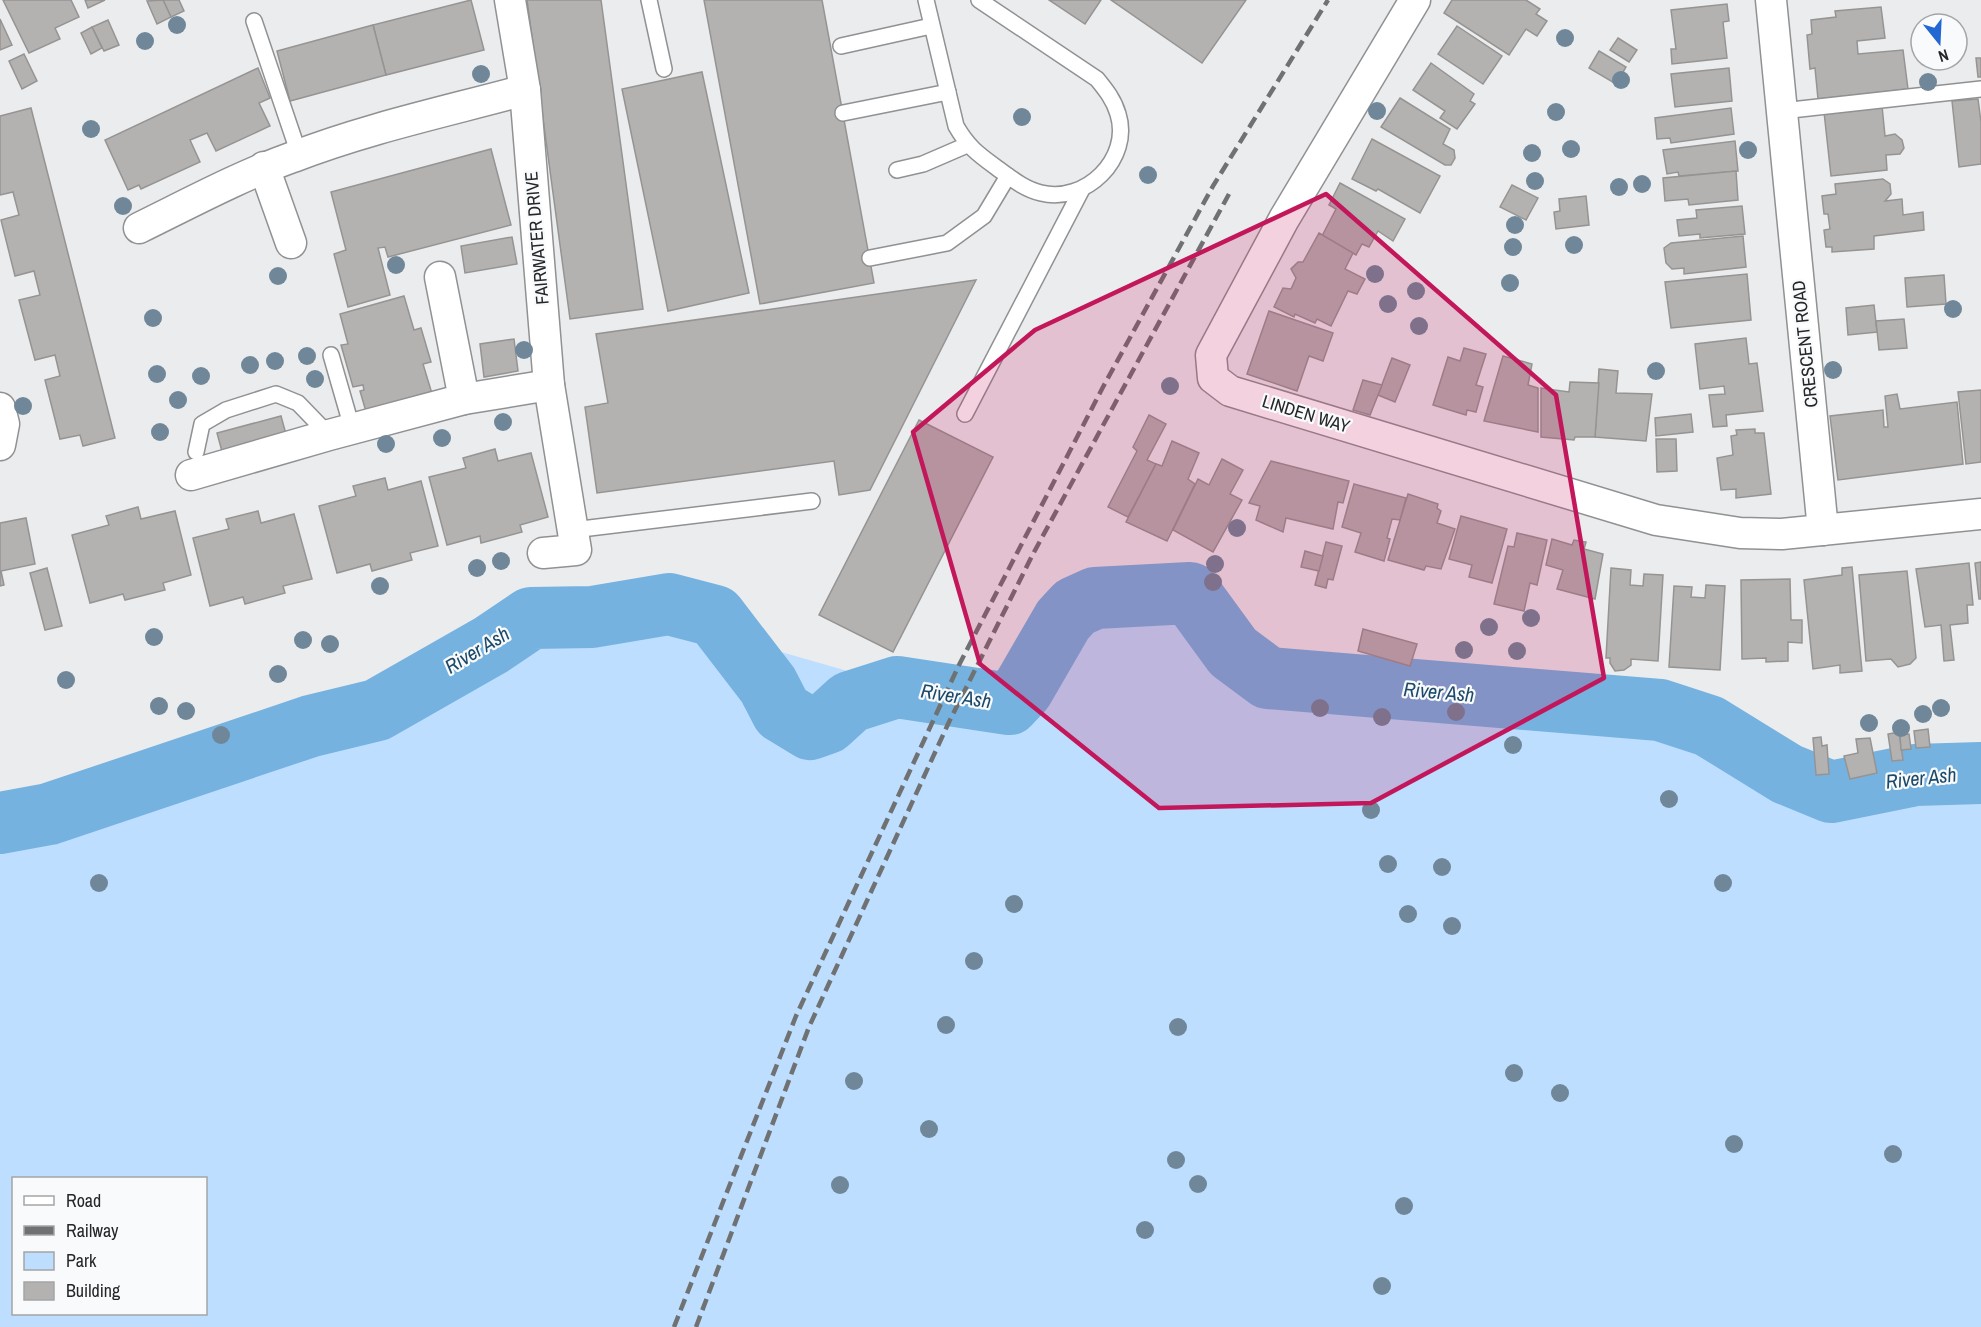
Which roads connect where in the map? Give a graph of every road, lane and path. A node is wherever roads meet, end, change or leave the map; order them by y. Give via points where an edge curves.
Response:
1 (510, 0) edge
2 (649, 0) edge
3 (926, 0) edge
4 (979, 0) edge
5 (1414, 0) edge
6 (1771, 0) edge
7 (254, 21) dead end
8 (931, 26) junction
9 (841, 45) dead end
10 (664, 69) dead end
11 (1981, 89) edge
12 (525, 90) junction
13 (948, 92) junction
14 (1782, 111) junction
15 (843, 113) dead end
16 (967, 145) junction
17 (298, 154) junction
18 (264, 167) junction
19 (897, 170) dead end
20 (1008, 176) junction
21 (1082, 189) junction
22 (139, 228) dead end
23 (291, 243) dead end
24 (870, 258) dead end
25 (440, 277) dead end
26 (332, 355) dead end
27 (549, 385) junction
28 (464, 399) junction
29 (0, 408) edge
30 (965, 414) dead end
31 (340, 432) junction
32 (0, 445) edge
33 (194, 463) joint
34 (812, 501) dead end
35 (1981, 514) edge
36 (573, 530) junction
37 (1823, 530) junction
38 (543, 553) dead end

1 - 12 street, FAIRWATER DRIVE
2 - 10 lane
3 - 8 lane
4 - 21 lane via 1097,80 1111,96 1119,116 1120,138 1101,177
5 - 37 street, LINDEN WAY via 1284,219 1211,355 1213,378 1230,391 1656,520 1740,533
6 - 14 street, CRESCENT ROAD
7 - 17 lane
8 - 9 lane
8 - 13 lane
11 - 14 lane
12 - 17 street
12 - 27 street, FAIRWATER DRIVE
13 - 15 lane
13 - 16 lane via 956,126
14 - 37 street, CRESCENT ROAD
16 - 19 lane via 923,164
16 - 20 lane
17 - 18 street
18 - 22 street
18 - 23 street
20 - 21 lane via 1042,193 1063,194
20 - 24 lane via 984,216 947,243
21 - 30 lane
25 - 28 street
26 - 31 lane
27 - 28 street
27 - 36 street, FAIRWATER DRIVE
28 - 31 street
29 - 32 street via 4,424
31 - 33 street
31 - 33 lane via 298,403 276,394 226,410 202,424
34 - 36 lane
35 - 37 street
36 - 38 street, FAIRWATER DRIVE via 576,550

